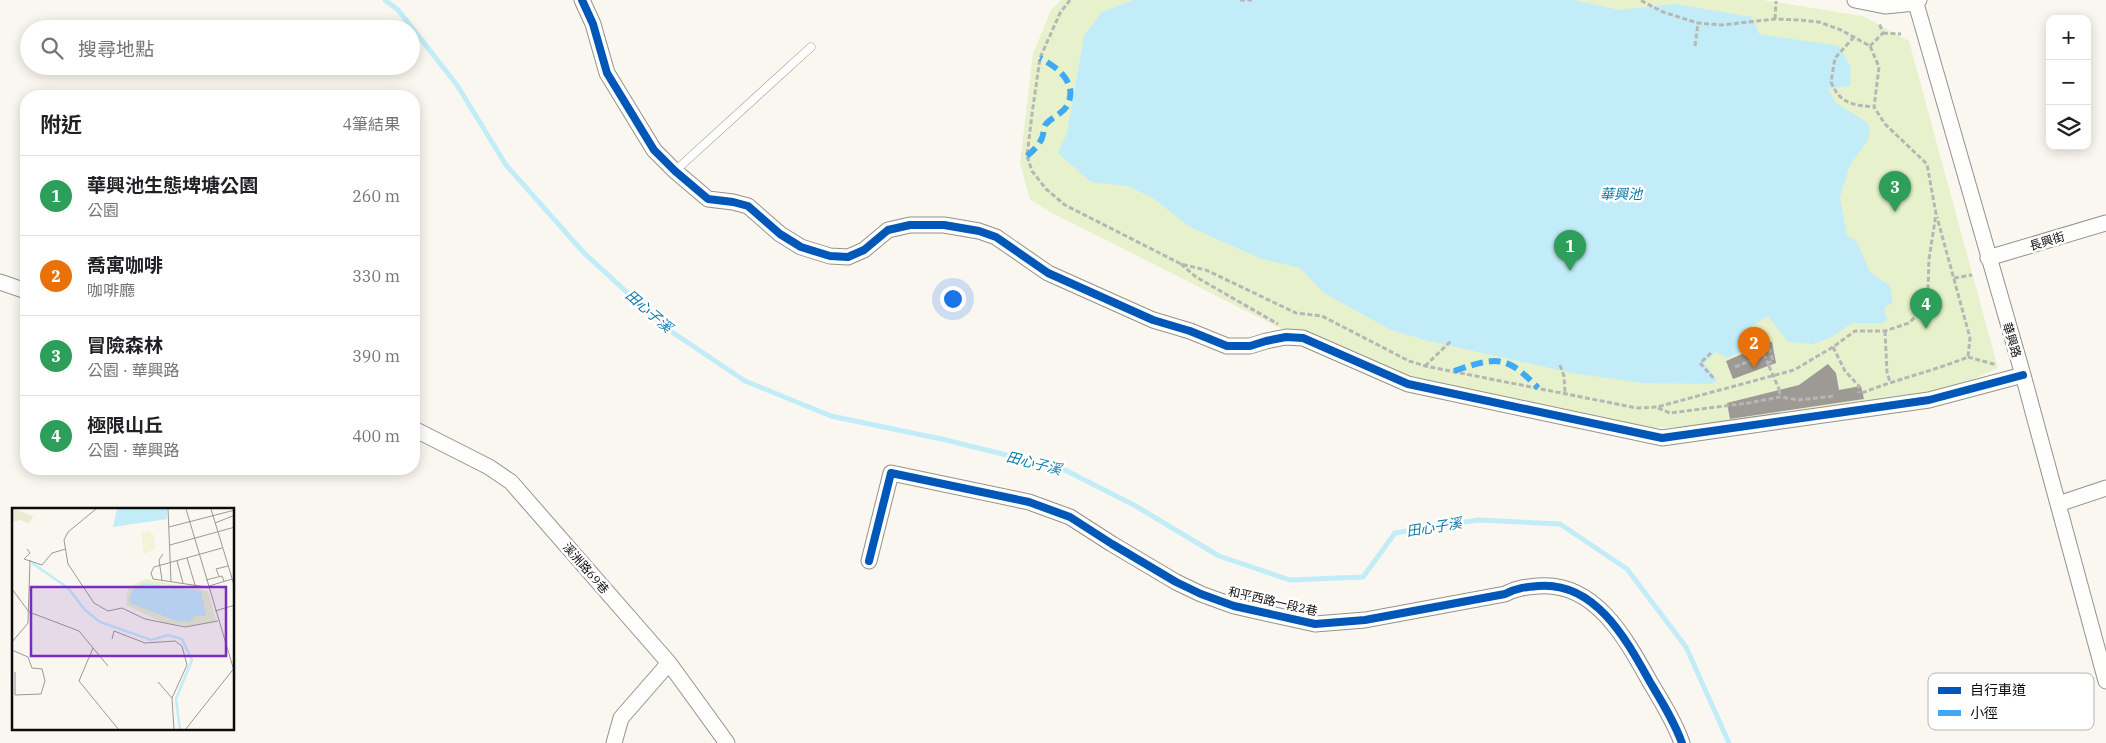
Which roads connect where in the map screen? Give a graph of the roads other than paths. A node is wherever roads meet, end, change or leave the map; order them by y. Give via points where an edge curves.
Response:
1 (582, 0) edge
2 (1855, 0) edge
3 (1916, 1) edge
4 (811, 47) dead end
5 (675, 172) junction
6 (2106, 223) edge
7 (1988, 258) junction
8 (0, 282) edge
9 (20, 288) edge
10 (2023, 375) junction
11 (420, 432) edge
12 (2106, 488) edge
13 (2058, 504) junction
14 (869, 561) dead end
15 (669, 663) junction
16 (2106, 681) edge
17 (614, 743) edge
18 (727, 743) edge
19 (1682, 743) edge

1 - 5 street via 593,24 607,73 654,150
2 - 3 street via 1885,6
3 - 7 street, 華興路
4 - 5 lane
5 - 10 street via 708,199 748,206 794,243 830,256 848,257 864,250 888,230 910,225 944,225 979,231 996,237 1048,273 1153,320 1227,346 1250,346 1286,337 1303,338 1408,384 1662,438 1928,400
6 - 7 street, 長興街
7 - 10 street, 華興路
8 - 9 street
10 - 13 street, 華興路
11 - 15 street, 溪洲路69巷 via 511,482
12 - 13 street
13 - 16 street, 華興路
14 - 19 street, 和平西路一段2巷 via 891,473 1029,502 1070,516 1136,559 1201,594 1234,606 1315,624 1365,620 1505,594 1515,588 1553,585 1582,596 1609,617 1674,723
15 - 17 street via 621,718
15 - 18 street, 溪洲路69巷

